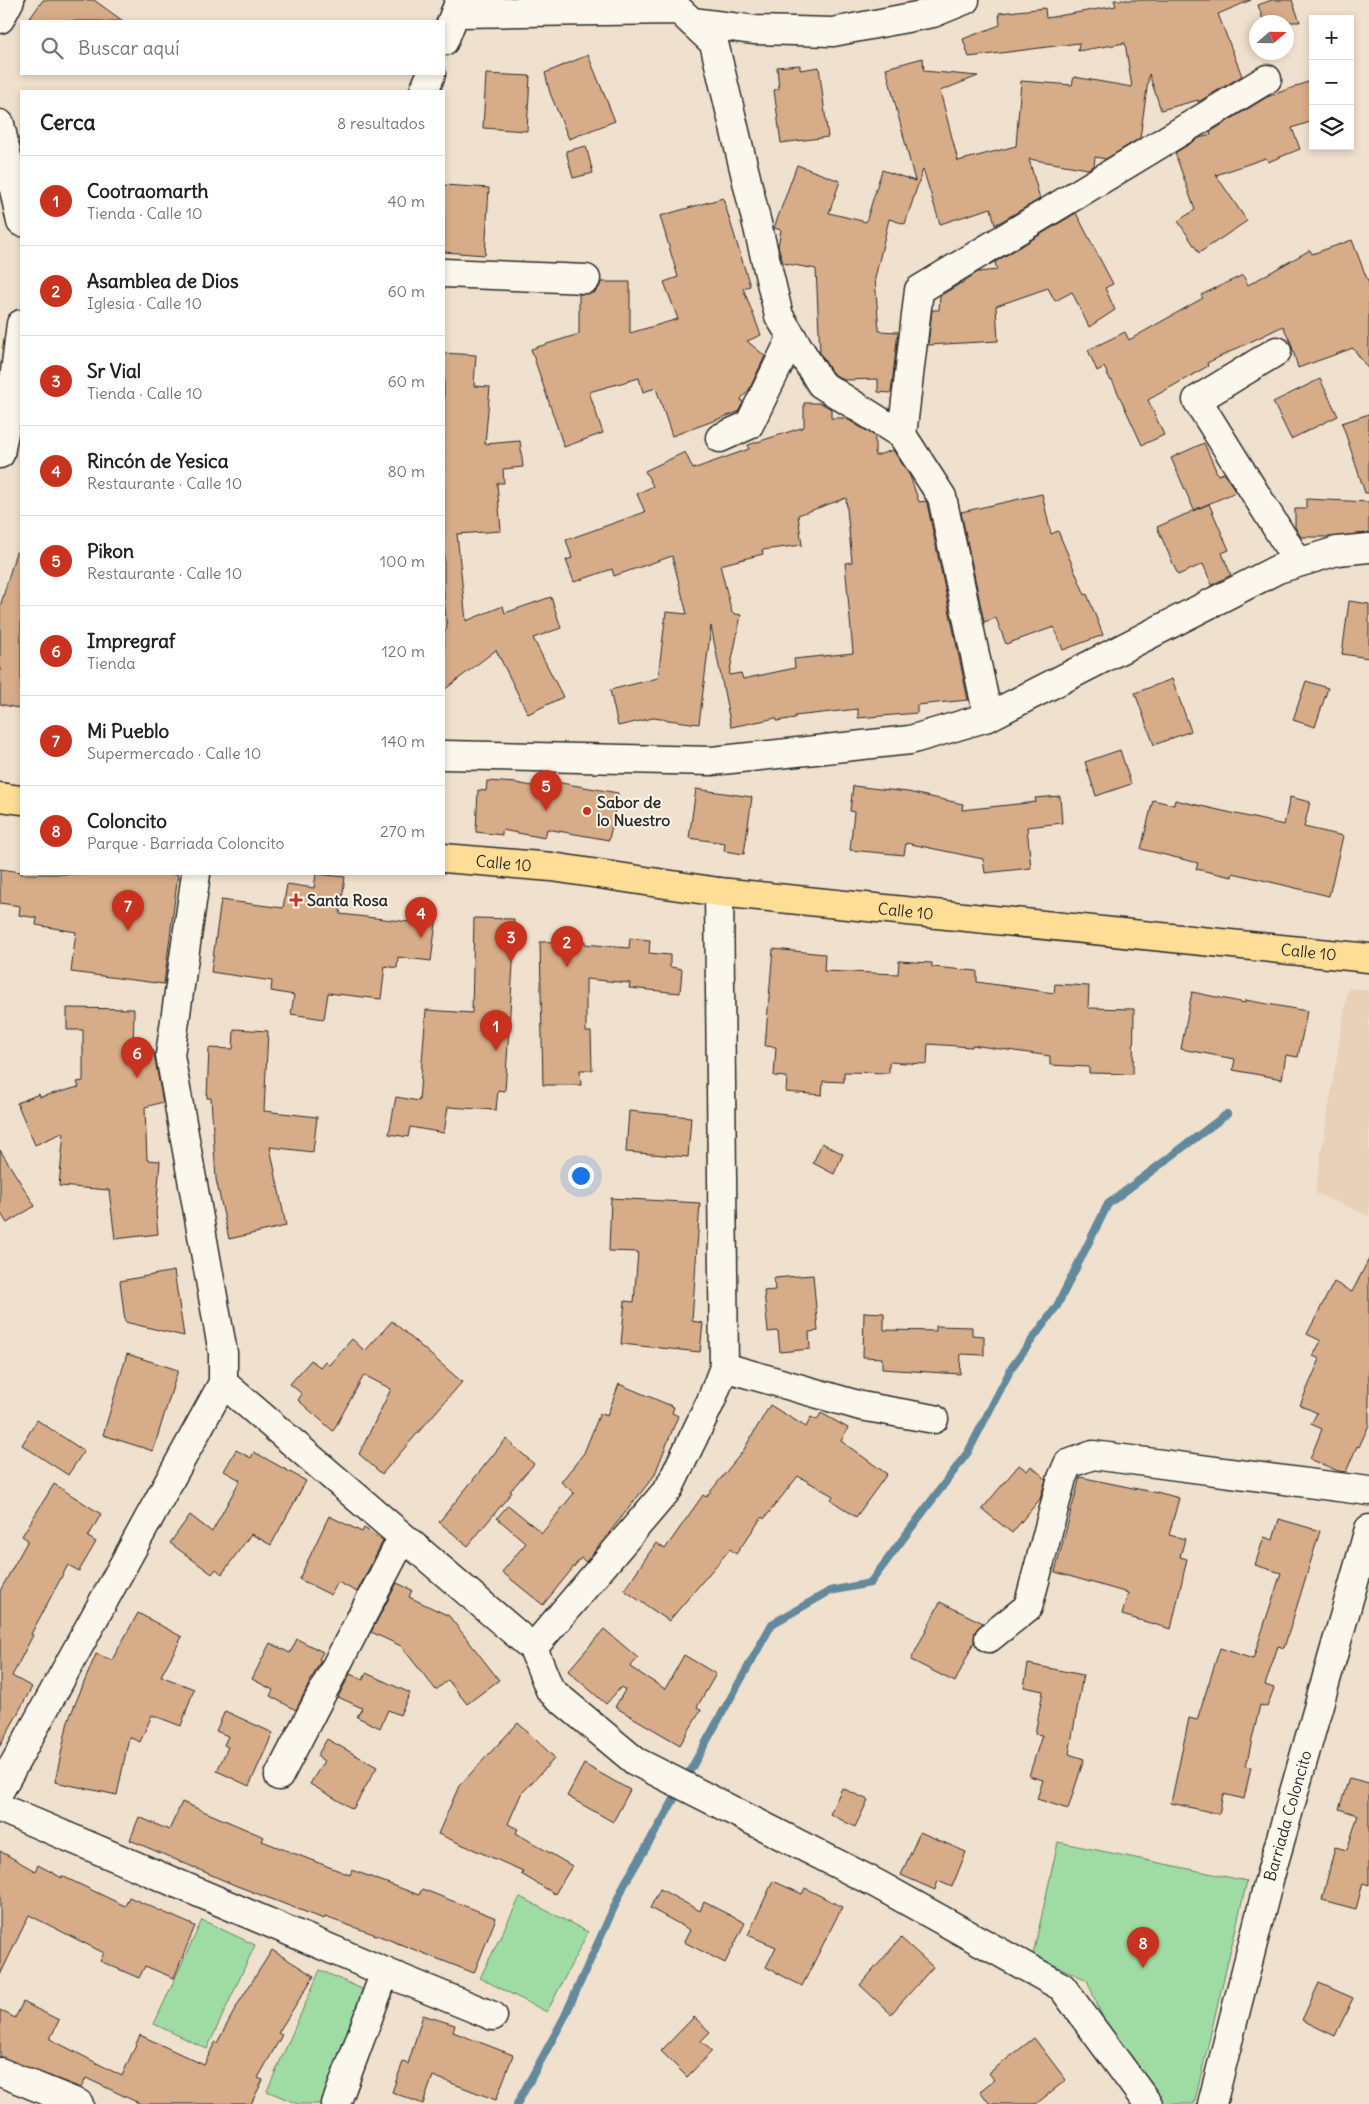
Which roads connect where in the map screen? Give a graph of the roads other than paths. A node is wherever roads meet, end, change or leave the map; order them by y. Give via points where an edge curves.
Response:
1 (10, 0) edge
2 (965, 0) edge
3 (457, 7) edge
4 (0, 19) edge
5 (692, 22) junction
6 (445, 38) edge
7 (431, 75) edge
8 (1266, 79) dead end
9 (424, 90) edge
10 (0, 124) edge
11 (20, 217) edge
12 (445, 273) edge
13 (586, 279) dead end
14 (20, 332) edge
15 (792, 337) junction
16 (1277, 351) dead end
17 (902, 434) junction
18 (720, 438) dead end
19 (0, 454) edge
20 (1369, 548) edge
21 (1298, 562) junction
22 (988, 717) junction
23 (445, 755) edge
24 (0, 797) edge
25 (20, 800) edge
26 (445, 858) edge
27 (196, 875) edge
28 (719, 892) junction
29 (1369, 958) edge
30 (724, 1367) junction
31 (223, 1383) junction
32 (934, 1419) dead end
33 (1369, 1492) edge
34 (1369, 1530) edge
35 (403, 1537) junction
36 (989, 1638) dead end
37 (533, 1648) junction
38 (279, 1776) dead end
39 (0, 1790) edge
40 (0, 1808) edge
41 (385, 1972) junction
42 (493, 2016) dead end
43 (0, 2072) edge
44 (79, 2104) edge
45 (336, 2104) edge
46 (1148, 2104) edge
47 (1212, 2104) edge

1 - 4 street
2 - 5 street via 933,13 833,32 755,30
3 - 5 street via 679,10
3 - 6 street
5 - 15 street via 714,43 779,316
7 - 9 street
8 - 17 street via 919,290
10 - 11 street
12 - 13 street
14 - 19 street
15 - 17 street via 821,384
15 - 18 street via 750,425
16 - 21 street via 1197,400
17 - 22 street via 942,497
20 - 21 street via 1337,551
21 - 22 street
22 - 23 street via 910,740 712,761
24 - 25 main road
26 - 28 main road, Calle 10 via 552,867
27 - 31 street via 170,1055 223,1353
28 - 29 main road, Calle 10
28 - 30 street
30 - 32 street via 861,1406
30 - 37 street via 669,1488
31 - 35 street
31 - 39 street
33 - 36 street via 1093,1455 1068,1464 1028,1607
34 - 47 street, Barriada Coloncito via 1269,1880
35 - 37 street
35 - 38 street
37 - 46 street via 550,1690 635,1761 877,1884 1062,1987
40 - 41 street
41 - 42 street
41 - 45 street
43 - 44 street

